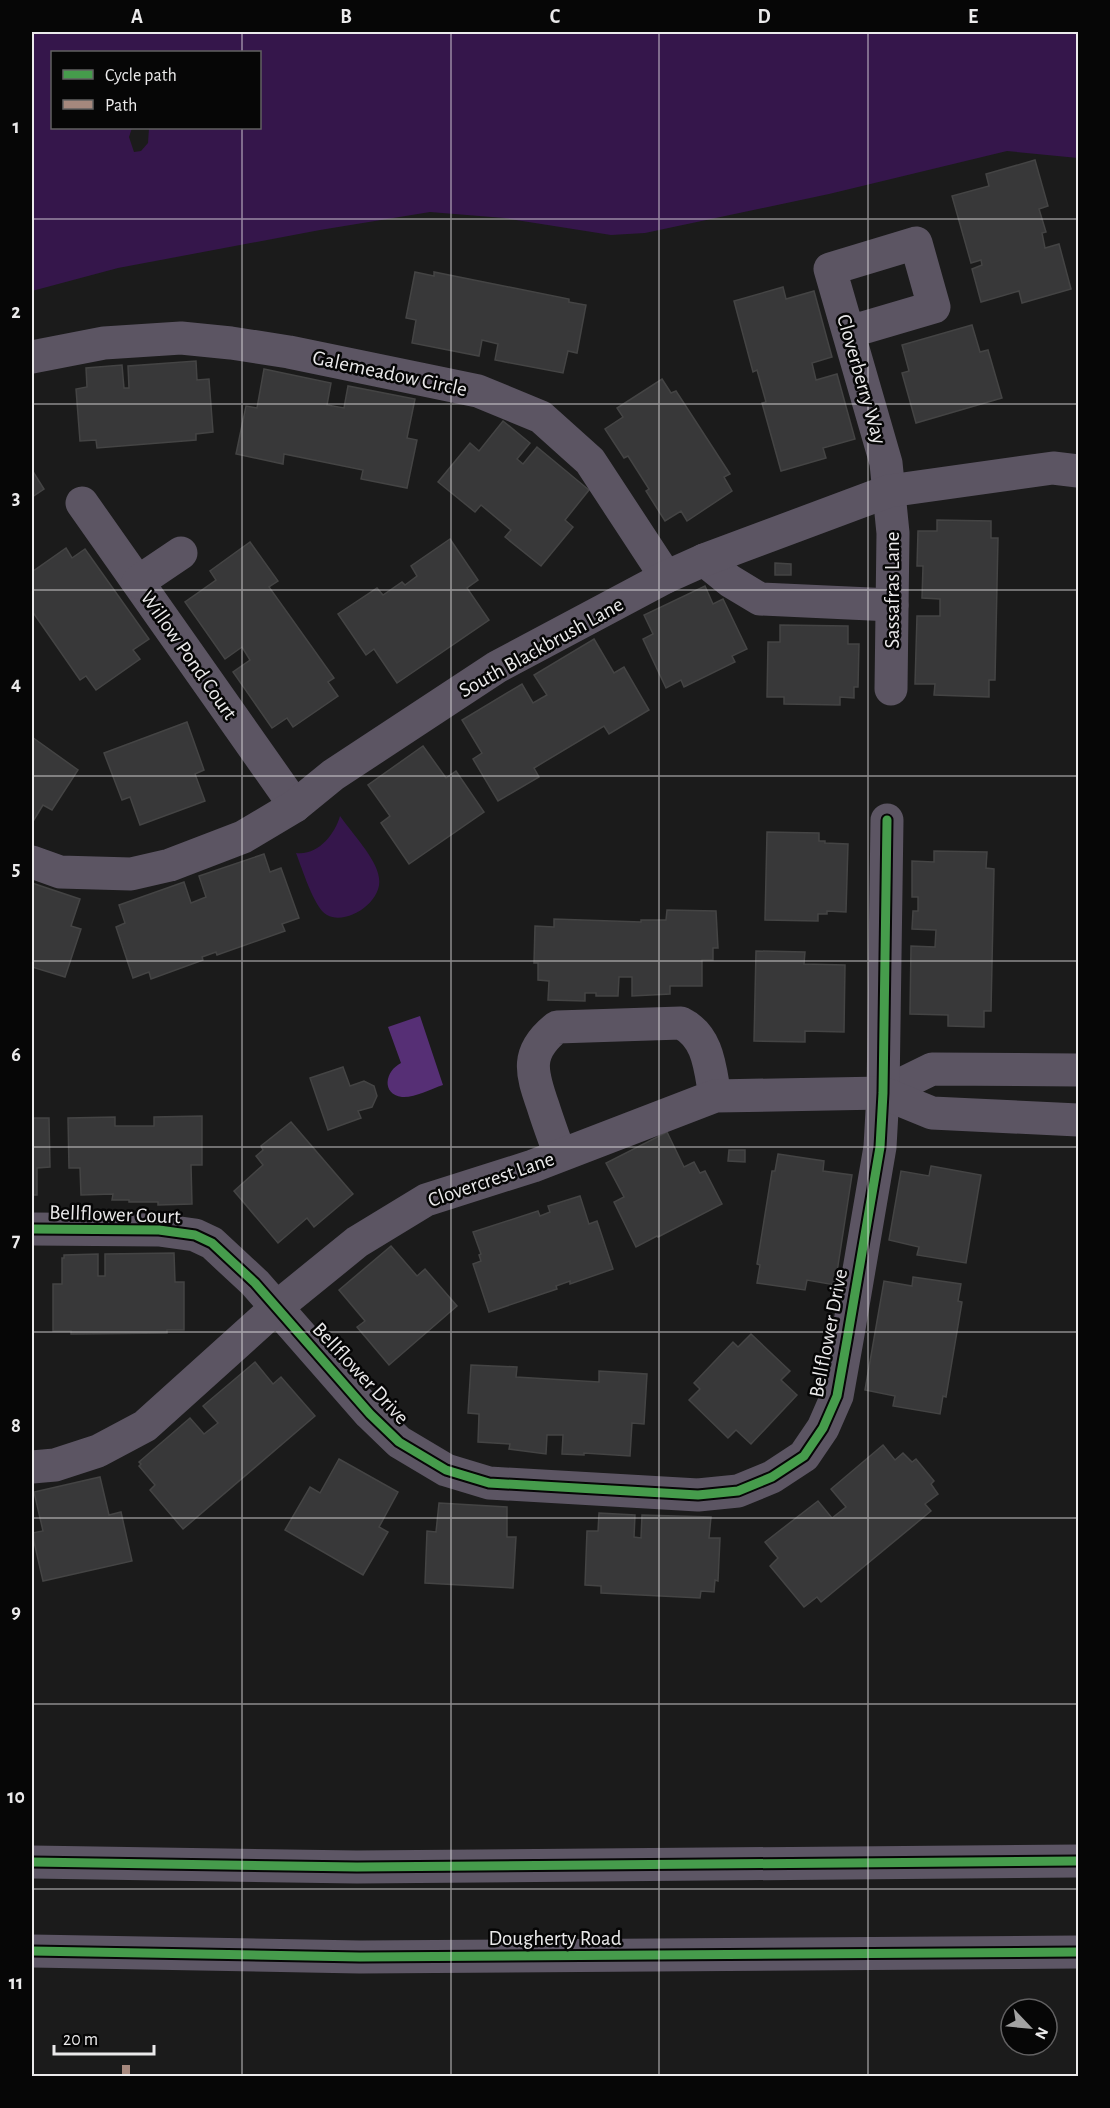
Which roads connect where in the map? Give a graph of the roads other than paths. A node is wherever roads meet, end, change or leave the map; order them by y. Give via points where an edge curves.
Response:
1 (849, 332) junction
2 (32, 357) edge
3 (1078, 471) edge
4 (889, 491) junction
5 (82, 503) dead end
6 (181, 553) dead end
7 (704, 560) junction
8 (666, 577) junction
9 (138, 582) junction
10 (892, 605) junction
11 (891, 689) dead end
12 (295, 806) junction
13 (887, 820) dead end
14 (32, 862) edge
15 (1078, 1070) edge
16 (883, 1093) junction
17 (715, 1096) junction
18 (1078, 1120) edge
19 (560, 1155) junction
20 (32, 1229) edge
21 (277, 1307) junction
22 (32, 1467) edge
23 (1078, 1861) edge
24 (32, 1862) edge
25 (32, 1951) edge
26 (1078, 1952) edge

1 - 1 street, Cloverberry Way via 830,269 916,243 934,307
1 - 4 street, Cloverberry Way via 886,463
2 - 8 street, Galemeadow Circle via 104,343 181,338 289,352 478,391 541,417 590,461
3 - 4 street, South Blackbrush Lane via 1053,468
4 - 7 street, South Blackbrush Lane
4 - 10 street, Sassafras Lane
5 - 9 street, Willow Pond Court
6 - 9 street
7 - 8 street, South Blackbrush Lane
7 - 10 street via 760,599
8 - 12 street, South Blackbrush Lane via 496,667 333,775
9 - 12 street, Willow Pond Court
10 - 11 street, Sassafras Lane
12 - 14 street, South Blackbrush Lane via 243,837 170,865 131,874 60,872
13 - 16 street, Bellflower Drive
15 - 16 street, Clovercrest Lane via 932,1069
16 - 17 street, Clovercrest Lane
16 - 18 street, Clovercrest Lane via 932,1113
16 - 21 street, Bellflower Drive via 880,1147 837,1395 823,1428 804,1456 772,1477 738,1491 698,1495 489,1483 446,1470 399,1442
17 - 19 street, Clovercrest Lane
17 - 19 street via 702,1041 681,1023 557,1027 538,1047 532,1076
19 - 21 street, Clovercrest Lane via 426,1200 357,1242
20 - 21 street, Bellflower Court via 159,1230 195,1235 219,1249
21 - 22 street, Clovercrest Lane via 145,1426 98,1451 55,1466
23 - 24 main road via 357,1867
25 - 26 main road, Dougherty Road via 360,1957

